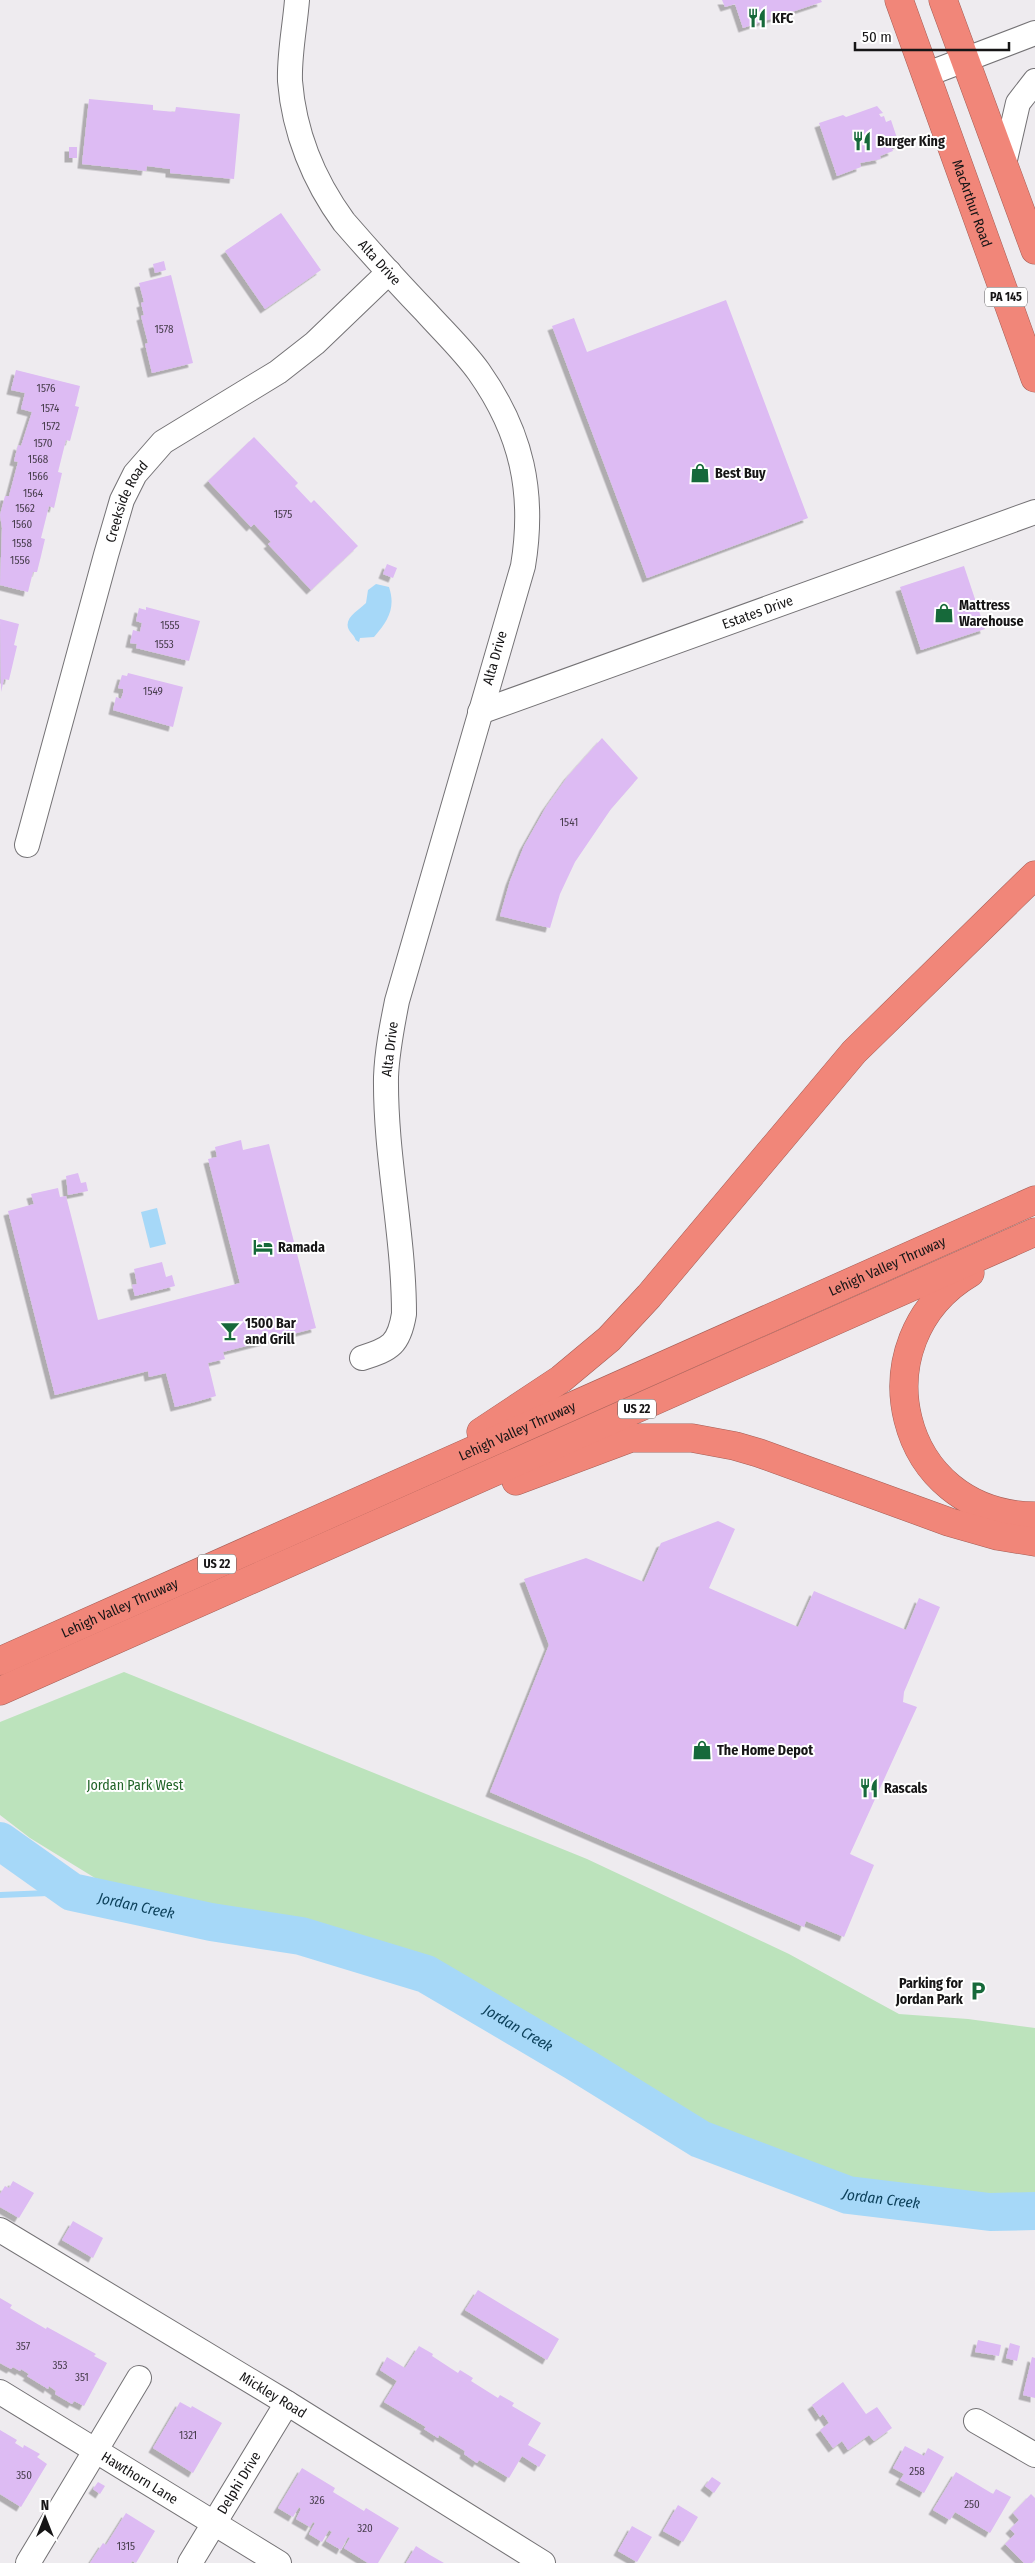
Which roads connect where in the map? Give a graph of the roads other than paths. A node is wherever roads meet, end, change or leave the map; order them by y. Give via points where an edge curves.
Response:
1 (297, 0) edge
2 (899, 0) edge
3 (943, 0) edge
4 (1035, 33) edge
5 (966, 60) junction
6 (925, 75) junction
7 (1035, 81) edge
8 (1004, 164) junction
9 (1035, 250) edge
10 (389, 272) junction
11 (1035, 378) edge
12 (1035, 512) edge
13 (480, 712) junction
14 (27, 845) dead end
15 (1035, 875) edge
16 (1035, 1200) edge
17 (1035, 1233) edge
18 (362, 1358) dead end
19 (416, 1475) junction
20 (1035, 1516) edge
21 (1035, 1542) edge
22 (238, 1586) junction
23 (10, 1657) edge
24 (0, 1691) edge
25 (0, 2230) edge
26 (139, 2378) dead end
27 (0, 2392) edge
28 (287, 2403) junction
29 (976, 2421) dead end
30 (96, 2450) junction
31 (1035, 2455) edge
32 (214, 2523) junction
33 (28, 2563) edge
34 (190, 2563) edge
35 (279, 2563) edge
36 (543, 2563) edge

1 - 10 street, Alta Drive via 290,80 299,131 310,167 326,198 344,222
2 - 6 highway, MacArthur Road / PA 145
3 - 5 highway
4 - 5 street
5 - 6 street
5 - 8 highway
6 - 11 highway, MacArthur Road / PA 145
7 - 8 street via 1018,103
8 - 9 highway
10 - 13 street, Alta Drive via 479,371 502,408 525,472 529,501 523,566
10 - 14 street, Creekside Road via 315,343 278,372 163,442 134,474 122,500 106,555
12 - 13 street, Estates Drive
13 - 18 street, Alta Drive via 397,1001 389,1041 387,1110 404,1293 401,1332 389,1348
15 - 19 highway via 854,1052 609,1340 561,1379
16 - 19 highway, Lehigh Valley Thruway / US 22
17 - 20 highway via 941,1294 916,1334 907,1362 905,1391 909,1421 918,1448 942,1482 964,1498 992,1510
17 - 22 highway, Lehigh Valley Thruway / US 22
19 - 23 highway, Lehigh Valley Thruway / US 22
21 - 22 highway via 966,1528 735,1446 692,1438 650,1436 630,1438
22 - 24 highway, Lehigh Valley Thruway / US 22
25 - 28 street, Mickley Road
26 - 30 street
27 - 30 street, Hawthorn Lane
28 - 32 street, Delphi Drive
28 - 36 street, Mickley Road
29 - 31 street
30 - 32 street, Hawthorn Lane
30 - 33 street
32 - 34 street, Delphi Drive
32 - 35 street, Hawthorn Lane

